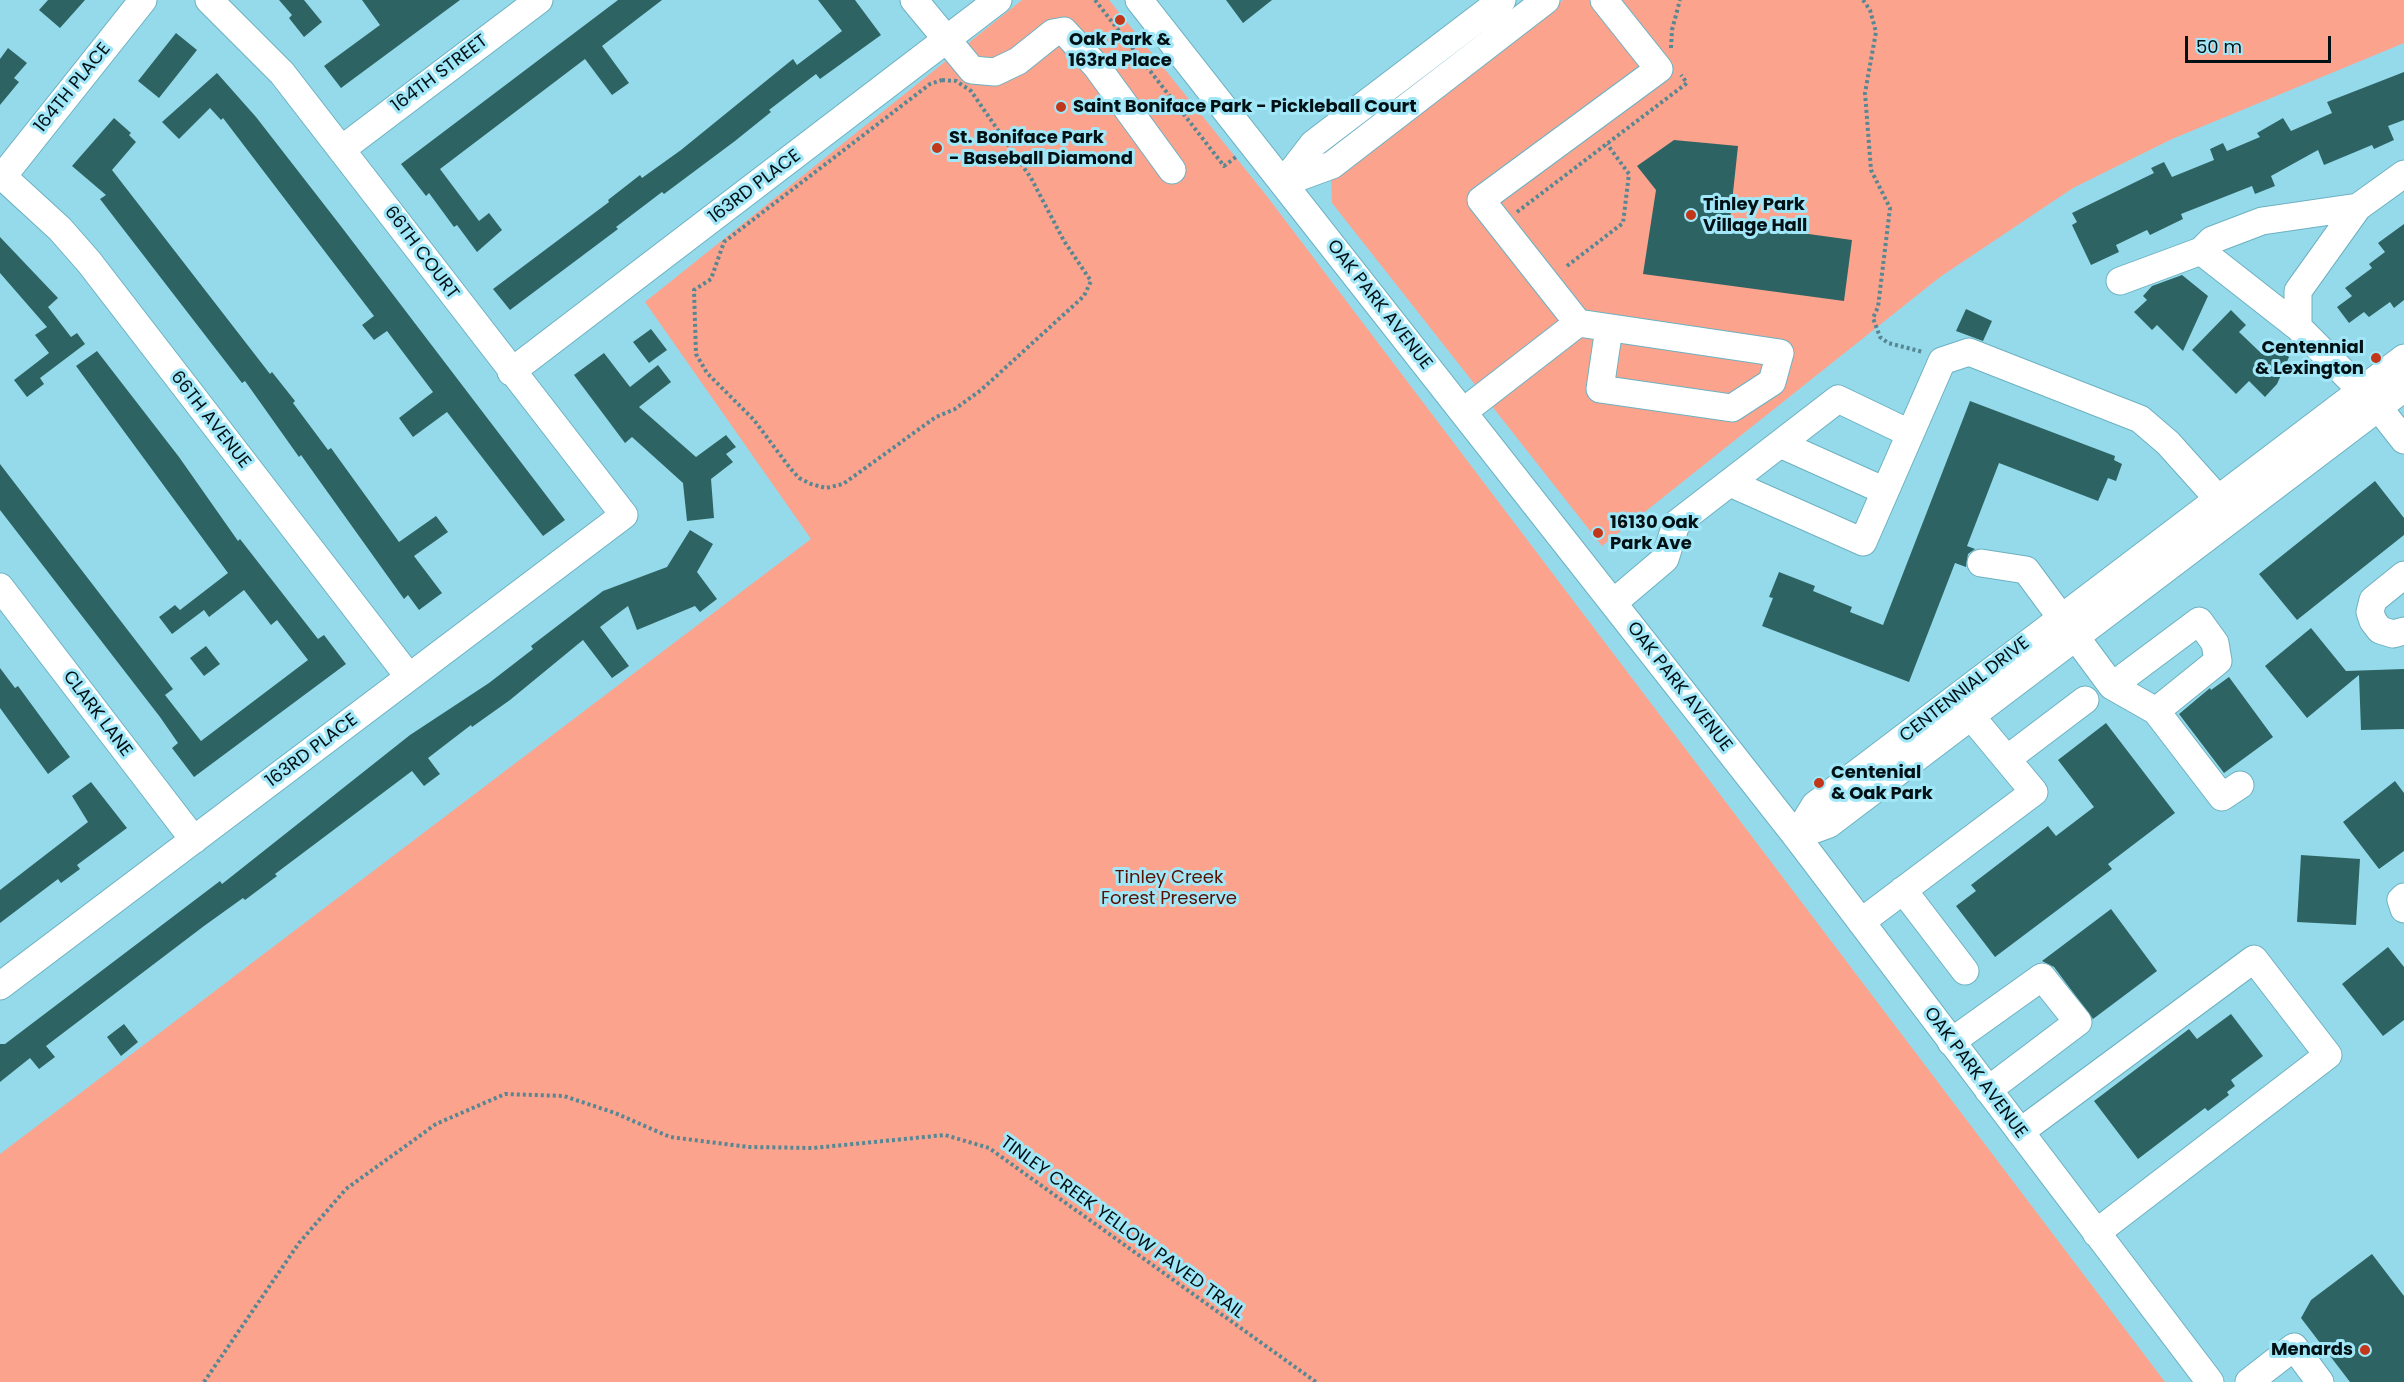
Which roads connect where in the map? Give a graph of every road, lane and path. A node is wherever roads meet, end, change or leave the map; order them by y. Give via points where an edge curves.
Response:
1 (143, 0) edge
2 (209, 0) edge
3 (538, 0) edge
4 (914, 0) edge
5 (998, 0) edge
6 (1095, 0) edge
7 (1139, 0) edge
8 (1502, 0) edge
9 (1546, 0) edge
10 (1604, 0) edge
11 (1863, 0) edge
12 (946, 42) junction
13 (1607, 144) dead end
14 (342, 149) junction
15 (1224, 166) dead end
16 (1172, 170) dead end
17 (2404, 174) edge
18 (1, 175) edge
19 (1283, 183) junction
20 (2358, 207) junction
21 (1064, 241) joint
22 (2201, 251) junction
23 (1567, 266) dead end
24 (2120, 281) dead end
25 (1578, 323) junction
26 (2298, 327) junction
27 (1609, 328) junction
28 (1913, 348) dead end
29 (2404, 358) edge
30 (511, 372) junction
31 (2404, 388) edge
32 (2370, 399) junction
33 (1463, 412) junction
34 (1909, 433) junction
35 (2404, 440) edge
36 (1780, 444) junction
37 (1730, 483) junction
38 (1885, 490) junction
39 (2226, 508) junction
40 (624, 515) joint
41 (1981, 563) dead end
42 (2404, 575) edge
43 (0, 587) edge
44 (1613, 603) junction
45 (2068, 627) junction
46 (2404, 631) edge
47 (409, 677) junction
48 (2112, 686) junction
49 (2085, 700) dead end
50 (1963, 706) junction
51 (2156, 711) junction
52 (2007, 759) junction
53 (2240, 785) dead end
54 (1796, 836) junction
55 (194, 840) junction
56 (1903, 890) junction
57 (2404, 897) edge
58 (2404, 909) edge
59 (1861, 922) junction
60 (1965, 971) dead end
61 (0, 986) edge
62 (1952, 1042) junction
63 (1988, 1090) junction
64 (2020, 1132) junction
65 (2096, 1233) junction
66 (204, 1382) edge
67 (1316, 1382) edge
68 (2210, 1382) edge
69 (2249, 1382) edge
70 (2320, 1382) edge

1 - 18 street, 164TH PLACE
2 - 14 street, 66TH COURT via 282,73
3 - 14 street, 164TH STREET
4 - 12 street
5 - 12 street, 163RD PLACE
6 - 15 path
7 - 19 street, OAK PARK AVENUE
8 - 19 street via 1312,144
9 - 19 street via 1332,165
10 - 25 street via 1659,69 1481,200
11 - 28 path via 1876,32 1865,93 1871,170 1890,208 1878,307 1873,318 1880,338
12 - 16 street via 972,70 995,72 1018,61 1053,33 1064,31 1097,67
12 - 30 street, 163RD PLACE
13 - 23 path via 1629,174 1623,223
14 - 30 street, 66TH COURT
17 - 20 street
18 - 47 street, 66TH AVENUE via 53,222 89,262
19 - 33 street, OAK PARK AVENUE
20 - 22 street via 2262,221 2212,240
20 - 26 street via 2298,291
21 - 21 path via 1091,281 1084,296 981,390 936,417 843,484 826,488 799,478 754,420 707,374 696,354 693,290 711,279 724,242 921,91 942,80 956,81 971,91 1031,178
22 - 24 street
22 - 26 street
25 - 27 street
25 - 33 street
26 - 32 street
27 - 27 street via 1700,342 1780,353 1772,382 1732,408 1611,391 1600,389
29 - 32 street, CENTENNIAL DRIVE
30 - 40 street, 66TH COURT
31 - 32 street, CENTENNIAL DRIVE
32 - 35 street
32 - 39 street, CENTENNIAL DRIVE
33 - 44 street, OAK PARK AVENUE
34 - 36 street via 1838,399
34 - 38 street
34 - 39 street via 1942,361 1969,352 2140,419 2168,443
36 - 37 street
36 - 38 street
37 - 38 street via 1863,542
37 - 44 street via 1676,524 1665,559
39 - 45 street, CENTENNIAL DRIVE
40 - 47 street, 163RD PLACE
41 - 45 street via 2026,570
42 - 46 street via 2373,600 2370,612 2380,630 2393,634
43 - 55 street, CLARK LANE
44 - 54 street, OAK PARK AVENUE
45 - 48 street
45 - 50 street, CENTENNIAL DRIVE
47 - 55 street, 163RD PLACE
48 - 51 street
48 - 51 street via 2199,621 2216,643 2218,661
49 - 52 street
50 - 52 street
50 - 54 street, CENTENNIAL DRIVE via 1829,824
51 - 53 street via 2222,797
52 - 56 street via 2034,792
54 - 59 street, OAK PARK AVENUE
55 - 61 street, 163RD PLACE
56 - 59 street
56 - 60 street
57 - 58 street
59 - 62 street, OAK PARK AVENUE
62 - 63 street, OAK PARK AVENUE
62 - 63 street via 2042,977 2078,1022
63 - 64 street, OAK PARK AVENUE
64 - 65 street, OAK PARK AVENUE
64 - 65 street via 2254,959 2328,1055
65 - 68 street, OAK PARK AVENUE
66 - 67 path, TINLEY CREEK YELLOW PAVED TRAIL via 299,1243 346,1189 436,1124 505,1094 564,1096 670,1137 748,1147 813,1148 945,1135 989,1148
69 - 70 street via 2294,1347

